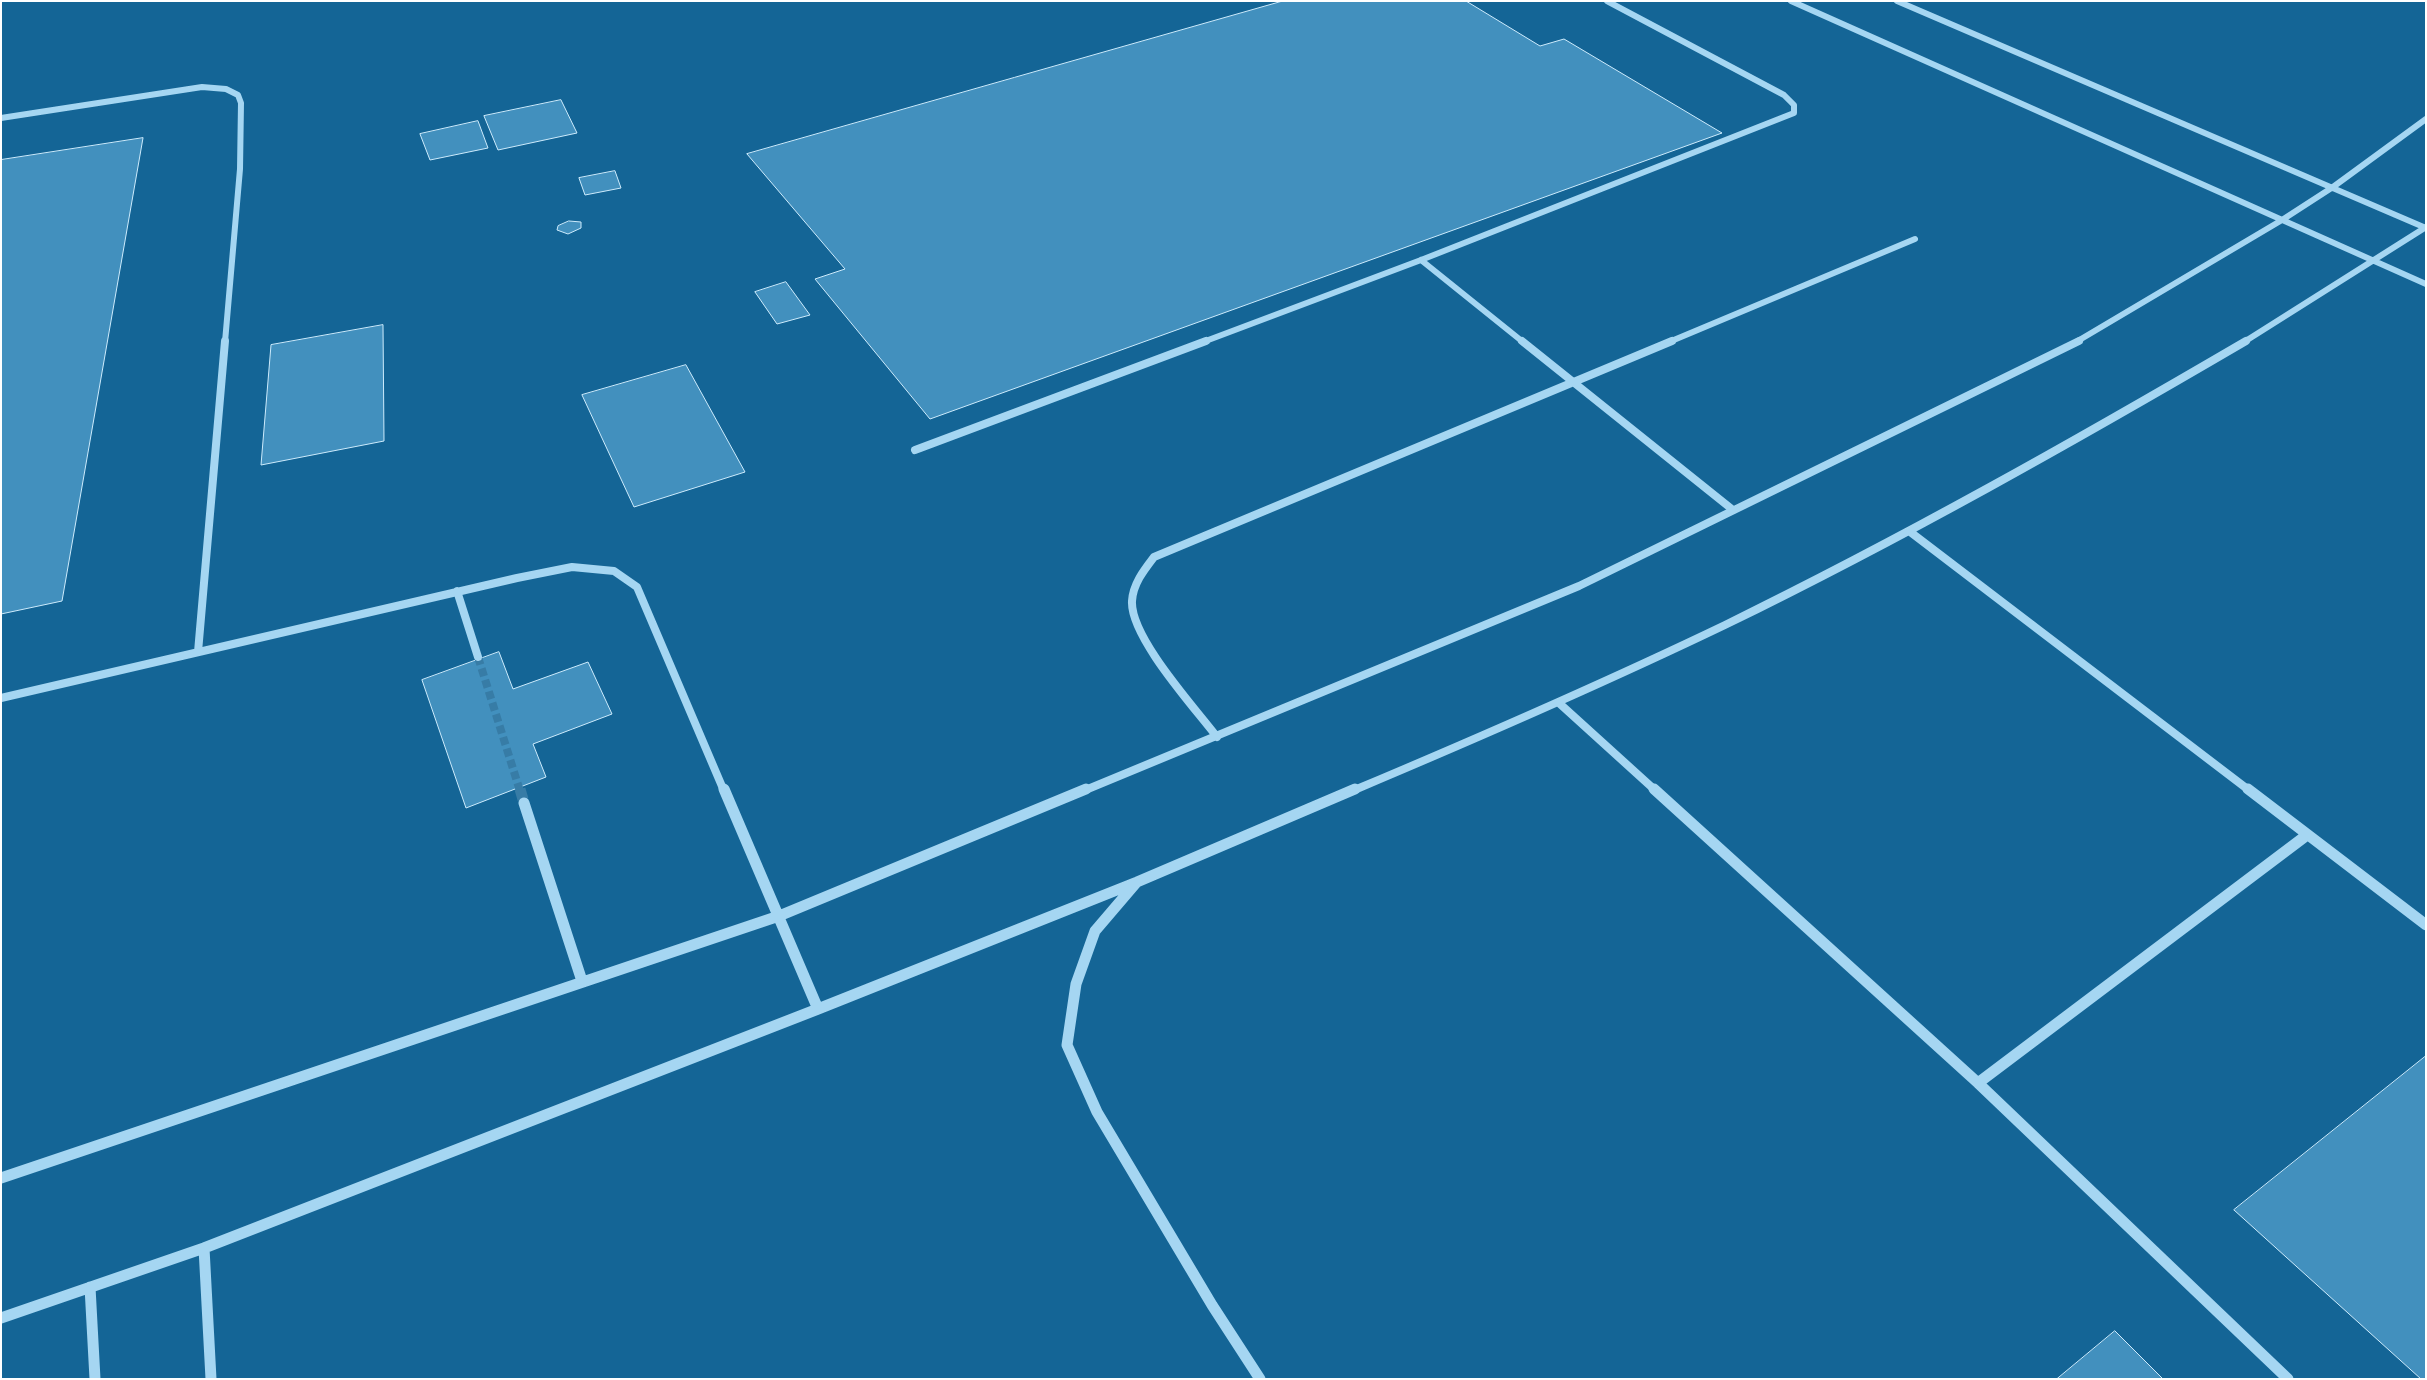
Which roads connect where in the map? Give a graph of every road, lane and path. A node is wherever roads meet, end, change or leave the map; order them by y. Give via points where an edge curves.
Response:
1 (1607, 1) edge
2 (1791, 1) edge
3 (1898, 1) edge
4 (1, 118) edge
5 (2426, 119) edge
6 (2333, 187) junction
7 (2282, 220) junction
8 (2426, 227) edge
9 (1915, 239) dead end
10 (1421, 260) junction
11 (2373, 262) junction
12 (2426, 284) edge
13 (1574, 383) junction
14 (916, 450) dead end
15 (1733, 510) junction
16 (1909, 531) junction
17 (457, 591) junction
18 (198, 652) junction
19 (478, 657) tunnel mouth
20 (1, 698) edge
21 (1559, 703) junction
22 (1217, 737) junction
23 (524, 803) tunnel mouth
24 (2307, 835) junction
25 (1137, 882) junction
26 (779, 916) junction
27 (2426, 925) edge
28 (582, 981) junction
29 (818, 1009) junction
30 (1978, 1084) junction
31 (1, 1178) edge
32 (204, 1248) junction
33 (90, 1287) junction
34 (1, 1318) edge
35 (95, 1379) edge
36 (211, 1379) edge
37 (1260, 1379) edge
38 (2288, 1379) edge

1 - 10 lane via 1784,95 1794,105 1794,113
2 - 7 lane
3 - 6 lane
4 - 18 lane via 202,87 226,89 238,95 241,103 240,169
5 - 6 lane
6 - 7 lane
6 - 8 lane
7 - 11 lane
7 - 15 lane via 2073,344
8 - 11 lane
9 - 13 lane
10 - 13 lane
10 - 14 lane
11 - 12 lane
11 - 16 lane via 2052,454
13 - 15 lane
13 - 22 lane via 1154,557 1138,578 1132,608 1139,632
15 - 22 lane via 1579,586
16 - 21 lane via 1726,624
16 - 24 lane
17 - 18 lane
17 - 19 lane
17 - 26 lane via 572,566 614,571 637,587
18 - 20 lane
21 - 25 lane
21 - 30 lane
22 - 26 lane
23 - 28 lane
24 - 27 lane
24 - 30 lane
25 - 29 lane
25 - 37 lane via 1095,931 1076,984 1067,1045 1097,1112
26 - 28 lane
26 - 29 lane
28 - 31 lane
29 - 32 lane
30 - 38 lane
32 - 33 lane
32 - 36 lane
33 - 34 lane
33 - 35 lane

